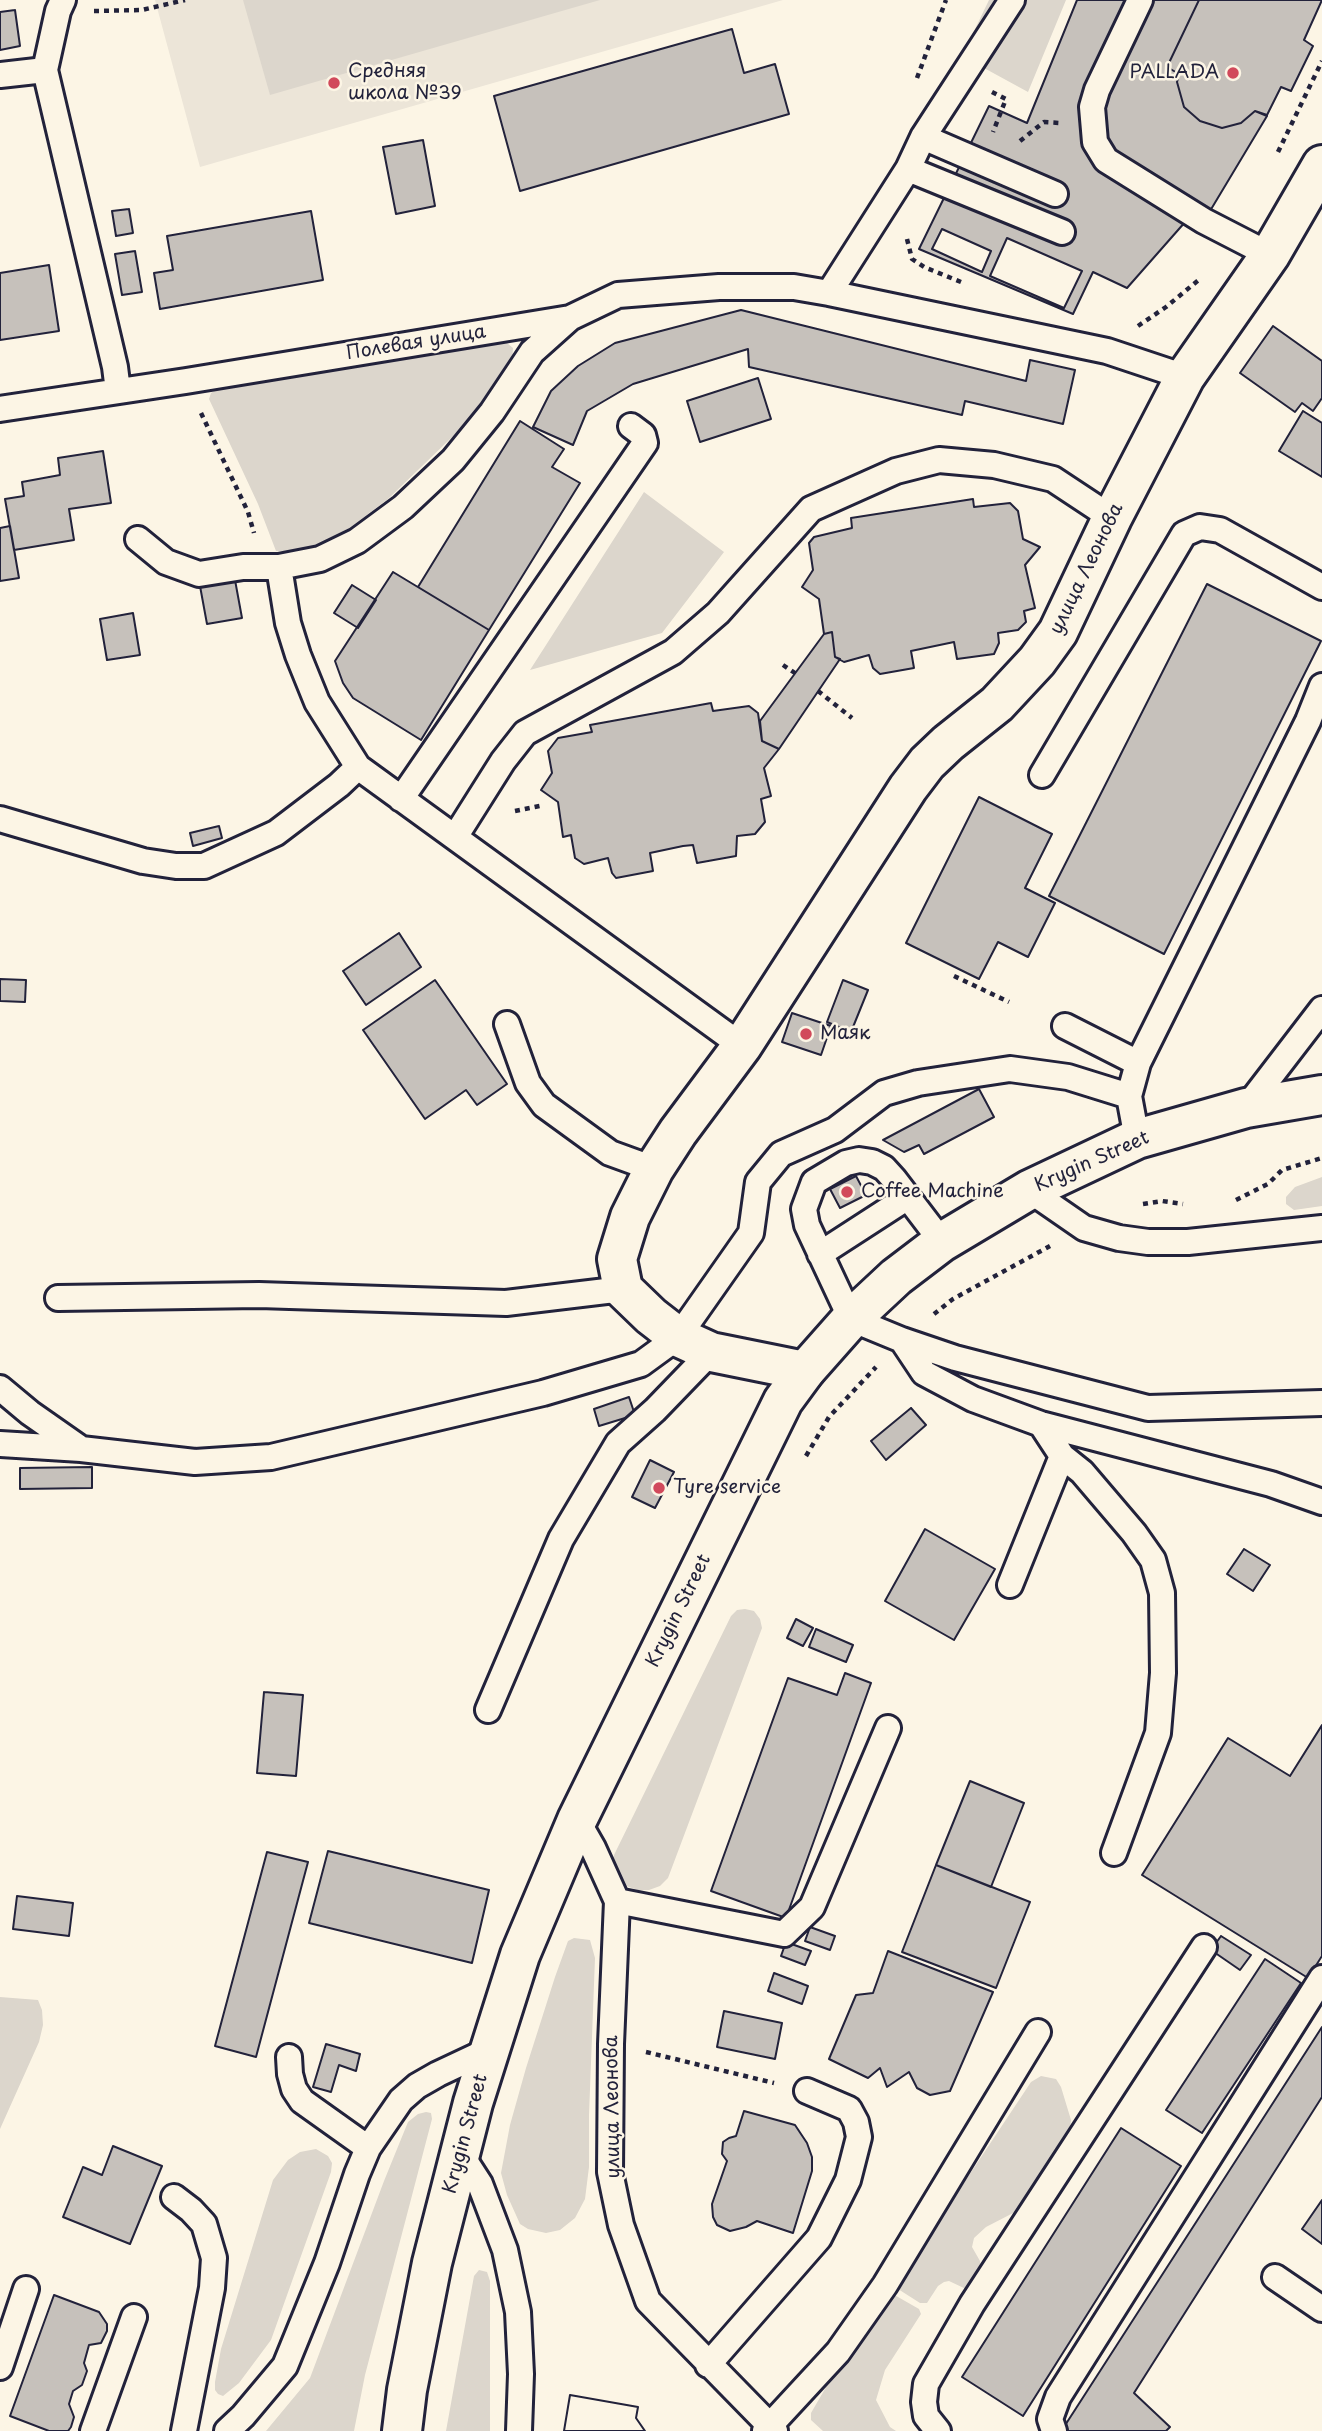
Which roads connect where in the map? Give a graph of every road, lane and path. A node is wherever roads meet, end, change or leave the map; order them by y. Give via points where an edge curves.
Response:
1 (185, 0) edge
2 (1012, 0) edge
3 (1140, 0) edge
4 (61, 6) edge
5 (1322, 61) edge
6 (45, 70) junction
7 (0, 75) edge
8 (1006, 99) dead end
9 (1093, 124) junction
10 (993, 133) dead end
11 (923, 137) junction
12 (1018, 142) dead end
13 (1276, 156) dead end
14 (1322, 165) edge
15 (908, 169) junction
16 (932, 178) junction
17 (1055, 194) dead end
18 (1062, 232) dead end
19 (1236, 238) junction
20 (1270, 255) junction
21 (962, 283) dead end
22 (829, 293) junction
23 (570, 318) junction
24 (1136, 327) dead end
25 (1185, 377) junction
26 (186, 381) junction
27 (118, 391) junction
28 (0, 409) edge
29 (631, 426) dead end
30 (1112, 519) junction
31 (138, 539) dead end
32 (272, 567) junction
33 (1322, 587) edge
34 (783, 665) dead end
35 (795, 673) dead end
36 (1322, 685) edge
37 (818, 691) dead end
38 (852, 718) dead end
39 (1315, 718) edge
40 (358, 766) junction
41 (1042, 775) dead end
42 (401, 799) junction
43 (544, 805) dead end
44 (510, 811) dead end
45 (0, 819) edge
46 (455, 837) junction
47 (954, 975) dead end
48 (1009, 1002) dead end
49 (1322, 1009) edge
50 (507, 1024) dead end
51 (1065, 1026) dead end
52 (742, 1046) junction
53 (1138, 1063) junction
54 (1322, 1095) edge
55 (1129, 1096) junction
56 (1246, 1108) junction
57 (1137, 1139) junction
58 (1322, 1158) edge
59 (654, 1169) junction
60 (1028, 1191) junction
61 (908, 1197) junction
62 (1227, 1203) dead end
63 (1141, 1204) dead end
64 (1194, 1205) dead end
65 (1083, 1228) junction
66 (1322, 1228) edge
67 (942, 1242) junction
68 (820, 1254) junction
69 (623, 1289) junction
70 (58, 1298) dead end
71 (851, 1319) junction
72 (902, 1340) junction
73 (695, 1344) junction
74 (805, 1371) junction
75 (0, 1388) edge
76 (1322, 1403) edge
77 (1041, 1424) junction
78 (0, 1444) edge
79 (81, 1448) junction
80 (1062, 1456) junction
81 (801, 1464) dead end
82 (1322, 1502) edge
83 (1010, 1585) dead end
84 (488, 1710) dead end
85 (888, 1728) dead end
86 (576, 1820) junction
87 (1114, 1853) dead end
88 (617, 1901) junction
89 (1204, 1947) dead end
90 (1322, 1978) edge
91 (1038, 2032) dead end
92 (611, 2044) junction
93 (489, 2050) junction
94 (289, 2057) dead end
95 (807, 2091) joint
96 (368, 2148) junction
97 (460, 2153) junction
98 (174, 2197) dead end
99 (1275, 2277) dead end
100 (26, 2289) dead end
101 (1322, 2309) edge
102 (134, 2317) dead end
103 (708, 2365) junction
104 (0, 2367) edge
105 (769, 2429) edge
106 (93, 2431) edge
107 (184, 2431) edge
108 (227, 2431) edge
109 (402, 2431) edge
110 (519, 2431) edge
111 (938, 2431) edge
112 (1054, 2431) edge

1 - 4 path via 142,10
2 - 11 lane
3 - 9 lane via 1097,90
4 - 6 lane
5 - 13 path
6 - 7 lane
6 - 27 lane
8 - 10 path
9 - 12 path via 1044,122
9 - 19 lane via 1095,142 1106,160
11 - 15 lane
11 - 17 lane
14 - 20 main road, улица Леонова
15 - 16 lane
15 - 22 lane
16 - 18 lane
16 - 21 path via 914,208 906,242 912,259
19 - 20 lane
19 - 24 path via 1203,276
20 - 25 main road, улица Леонова
22 - 23 lane, Полевая улица via 794,287 719,287 618,295
22 - 25 lane, Полевая улица via 1107,351
23 - 26 lane, Полевая улица
23 - 32 lane via 532,352 453,460 403,507 358,541 320,559
25 - 30 main road, улица Леонова
26 - 27 lane, Полевая улица
26 - 32 path
27 - 28 lane, Полевая улица
29 - 42 lane via 643,435 645,443
30 - 46 lane via 1053,479 994,465 939,460 896,471 811,509 718,613 673,652 525,733
30 - 52 main road, улица Леонова via 1058,632 997,705 927,763
31 - 32 lane via 166,562 199,574
32 - 40 lane via 317,702
33 - 41 lane via 1220,530 1200,527 1184,534
34 - 35 path
36 - 39 lane
37 - 38 path
39 - 53 lane
40 - 42 lane
40 - 45 lane via 276,833 204,866 143,861
42 - 46 lane
43 - 44 path
46 - 52 lane
47 - 48 path
49 - 56 lane
50 - 59 lane via 528,1083 544,1105 610,1153
51 - 53 lane
52 - 59 main road, улица Леонова
53 - 55 lane
54 - 56 main road, Krygin Street
55 - 57 lane
55 - 73 lane via 1068,1077 1010,1069 884,1093 835,1130 781,1154 758,1182 751,1233
56 - 57 main road, Krygin Street
57 - 60 main road, Krygin Street
58 - 62 path via 1282,1170 1268,1184
59 - 69 main road, улица Леонова via 630,1217 617,1259
60 - 65 lane
60 - 67 main road, Krygin Street
61 - 67 lane
61 - 68 lane
61 - 68 lane via 884,1168 872,1162 846,1163 814,1182 804,1209
63 - 64 path
65 - 66 lane via 1148,1242
65 - 72 path via 953,1299
67 - 71 main road, Krygin Street
68 - 71 lane
69 - 70 lane via 506,1303 247,1295
69 - 73 main road via 651,1316
71 - 72 lane
71 - 74 main road, Krygin Street
72 - 76 lane via 1147,1408
72 - 77 lane via 924,1373 973,1399
72 - 81 path via 829,1417
73 - 74 main road
73 - 79 lane via 543,1393 271,1457 195,1462
73 - 84 lane via 655,1410 618,1443 561,1539
74 - 86 main road, Krygin Street via 783,1401
75 - 79 lane
77 - 80 lane
77 - 82 lane via 1271,1484
78 - 79 lane
80 - 83 lane
80 - 87 lane via 1082,1472 1134,1533 1153,1560 1162,1593 1158,1733
85 - 88 lane via 812,1907 784,1934
86 - 88 lane, улица Леонова
86 - 93 main road, Krygin Street via 520,1955
88 - 92 lane, улица Леонова
89 - 111 lane via 972,2304 926,2384 926,2416
90 - 112 lane via 1059,2397 1050,2419
91 - 105 lane via 869,2307 838,2352
92 - 95 path
92 - 103 lane, улица Леонова via 610,2172 621,2225 648,2301
93 - 96 lane via 416,2086
93 - 97 main road, Krygin Street
94 - 96 lane via 294,2089 302,2101
95 - 103 lane via 849,2109 856,2122 859,2137 848,2180 818,2238
96 - 108 lane via 285,2366
97 - 109 main road, Krygin Street via 432,2263
97 - 110 lane via 480,2184 505,2250 518,2312
98 - 107 lane via 204,2224 214,2259
99 - 101 lane
100 - 104 lane
102 - 106 lane
103 - 105 lane, улица Леонова

